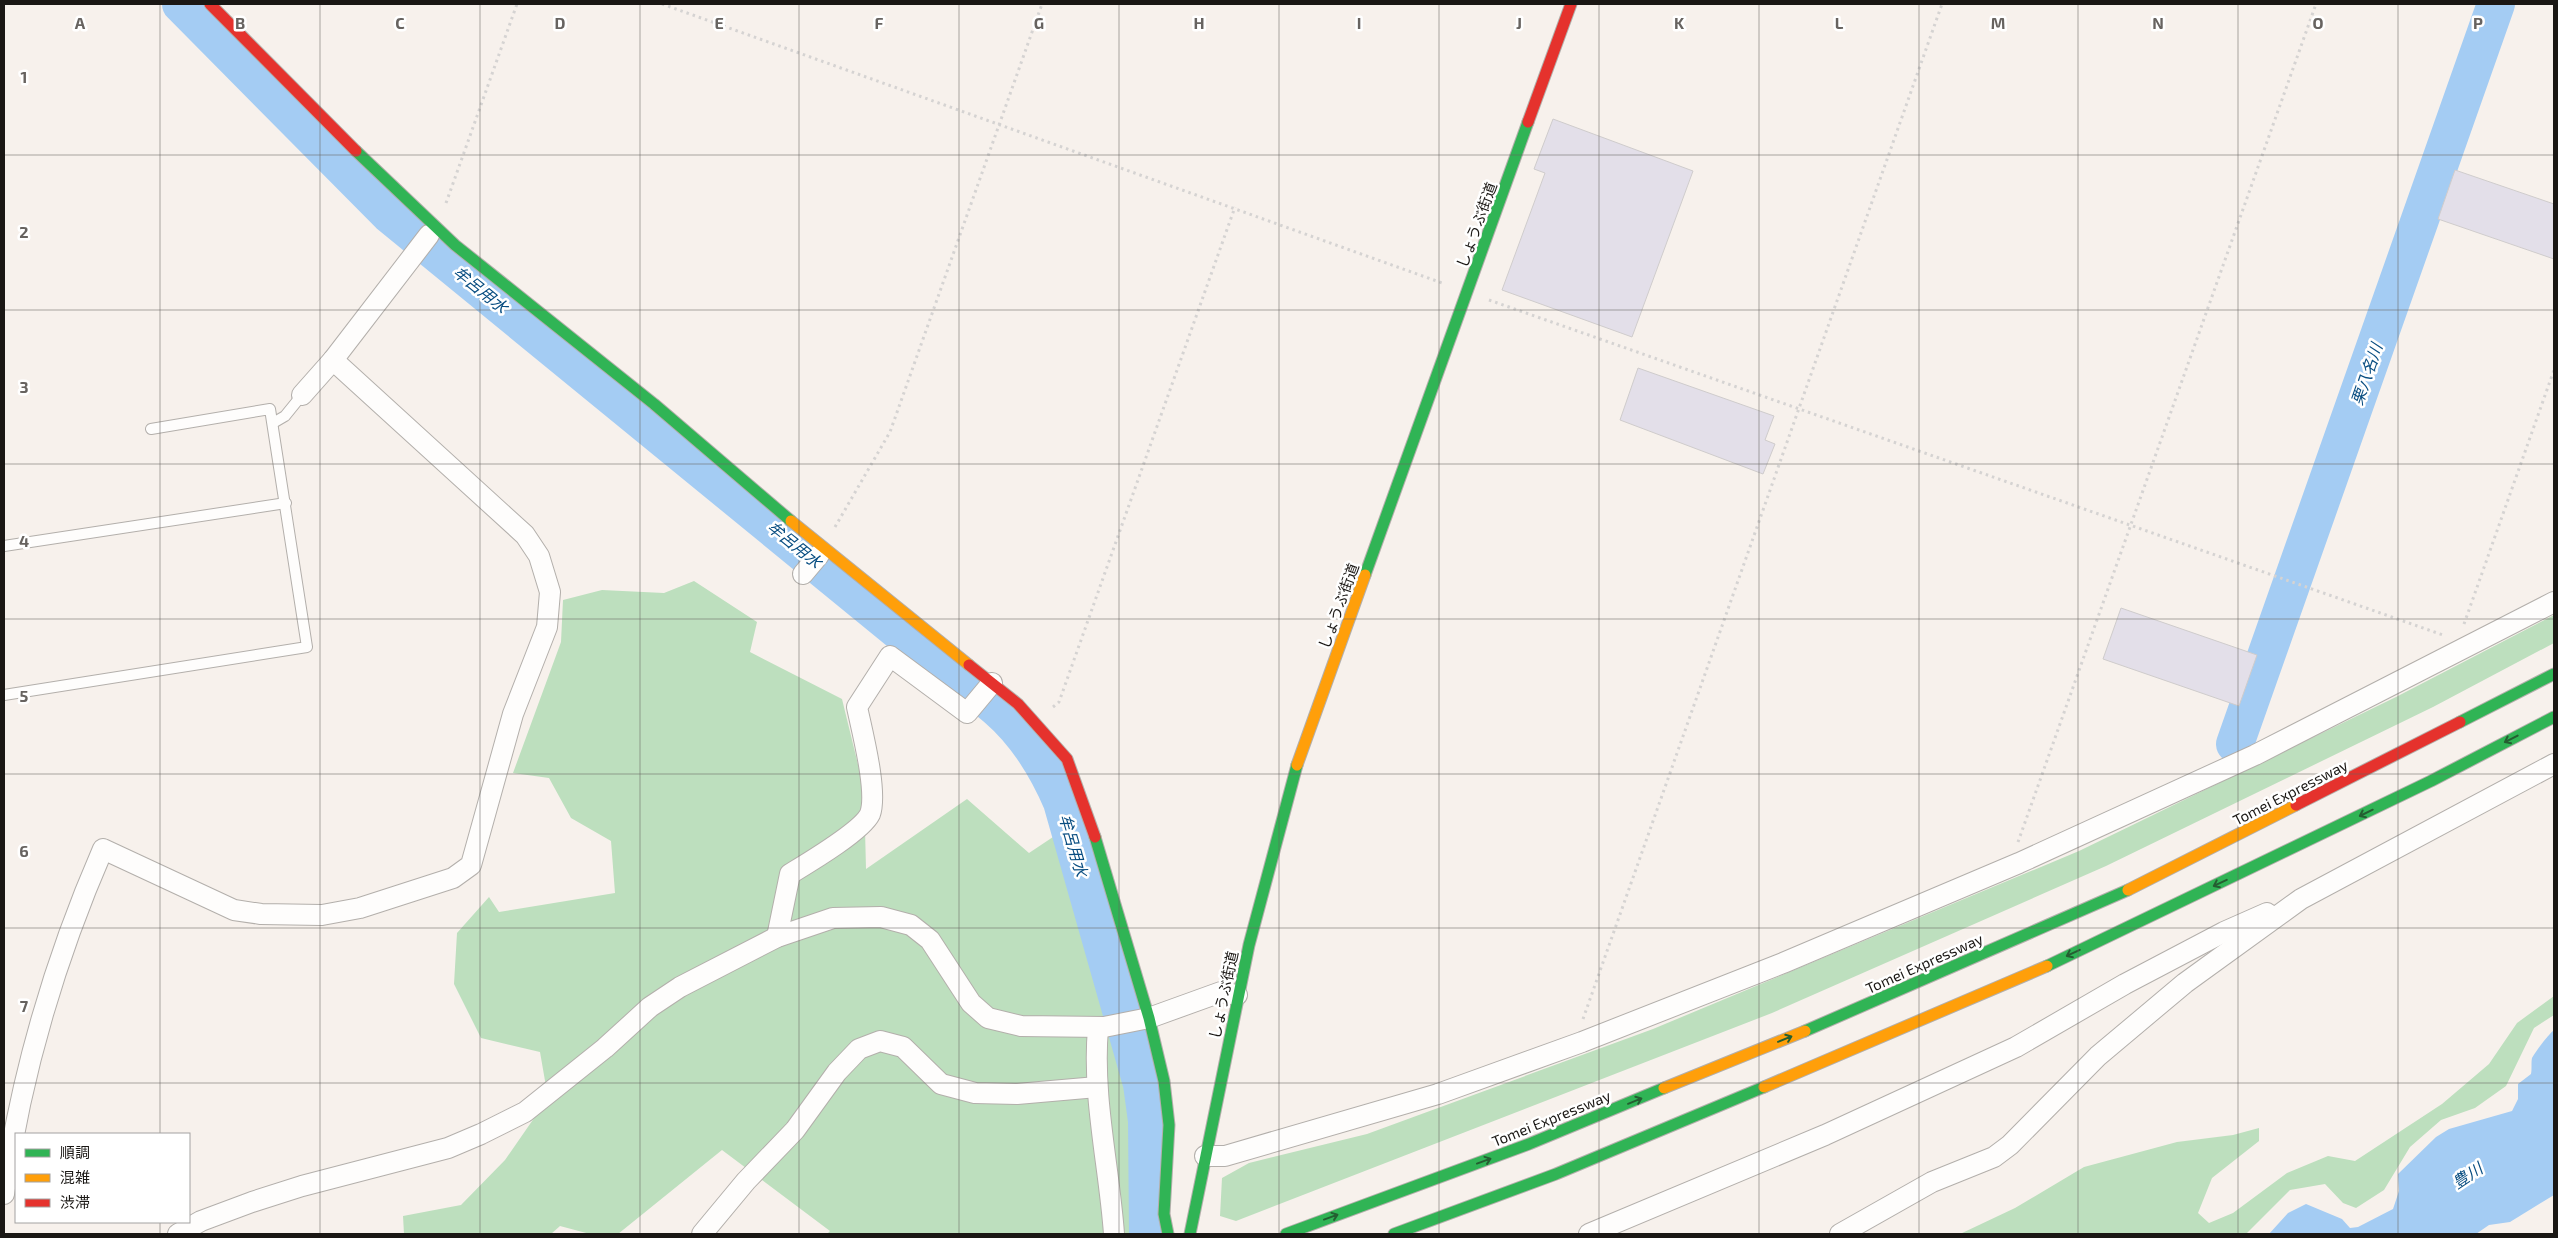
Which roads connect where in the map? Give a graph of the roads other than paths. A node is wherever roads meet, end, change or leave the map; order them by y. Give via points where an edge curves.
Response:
1 (210, 4) edge
2 (1571, 4) edge
3 (432, 231) junction
4 (333, 360) junction
5 (302, 395) joint
6 (273, 423) junction
7 (151, 429) dead end
8 (286, 503) junction
9 (4, 546) edge
10 (821, 552) junction
11 (804, 574) dead end
12 (2554, 602) edge
13 (2554, 674) edge
14 (989, 686) junction
15 (4, 695) edge
16 (2554, 717) edge
17 (2554, 764) edge
18 (2301, 899) junction
19 (777, 937) junction
20 (1237, 995) junction
21 (1144, 1019) junction
22 (1101, 1027) junction
23 (1097, 1087) junction
24 (15, 1133) edge
25 (15, 1135) edge
26 (1205, 1156) junction
27 (4, 1194) edge
28 (178, 1234) edge
29 (702, 1234) edge
30 (1114, 1234) edge
31 (1168, 1234) edge
32 (1190, 1234) edge
33 (1286, 1234) edge
34 (1394, 1234) edge
35 (1589, 1234) edge
36 (1840, 1234) edge

1 - 3 main road
2 - 20 main road, しょうぶ街道 via 1294,773 1265,875
3 - 4 street
3 - 10 main road via 654,404
4 - 5 street
4 - 24 street via 525,535 539,556 550,592 547,626 513,714 472,865 453,878 360,908 322,915 261,914 234,910 103,849 76,912 29,1061
5 - 6 lane via 286,416
6 - 7 lane via 270,409
6 - 8 lane
8 - 9 lane
8 - 15 lane via 307,647
10 - 11 street
10 - 14 main road
12 - 26 street via 2460,645 2255,755 2019,863 1783,963 1582,1042 1438,1094 1225,1156
33 -> 13 main road, Tomei Expressway via 1529,1144 1846,1014 2130,889
14 - 19 street via 967,713 890,656 857,707 872,781 870,814 850,834 790,874
14 - 21 main road via 1036,723 1067,760 1078,783
16 -> 34 main road via 2284,853 2015,980 1556,1174
17 - 18 street
18 - 35 street via 2224,932 2141,975 2016,1047 1825,1135
18 - 36 street via 2185,983 2112,1044 1994,1157 1932,1182
19 - 22 street via 833,918 881,917 911,925 930,940 971,1003 988,1018 1021,1026
19 - 28 street via 680,987 525,1112 490,1130 448,1148 252,1202 201,1221
20 - 21 street via 1221,992
20 - 26 main road, しょうぶ街道
21 - 22 street
21 - 31 main road via 1164,1081 1169,1124 1164,1214
22 - 23 street
23 - 29 street via 1017,1094 975,1093 941,1084 903,1047 880,1041 859,1049 837,1072 795,1130 746,1181
23 - 30 street
25 - 27 street
26 - 32 main road, しょうぶ街道

